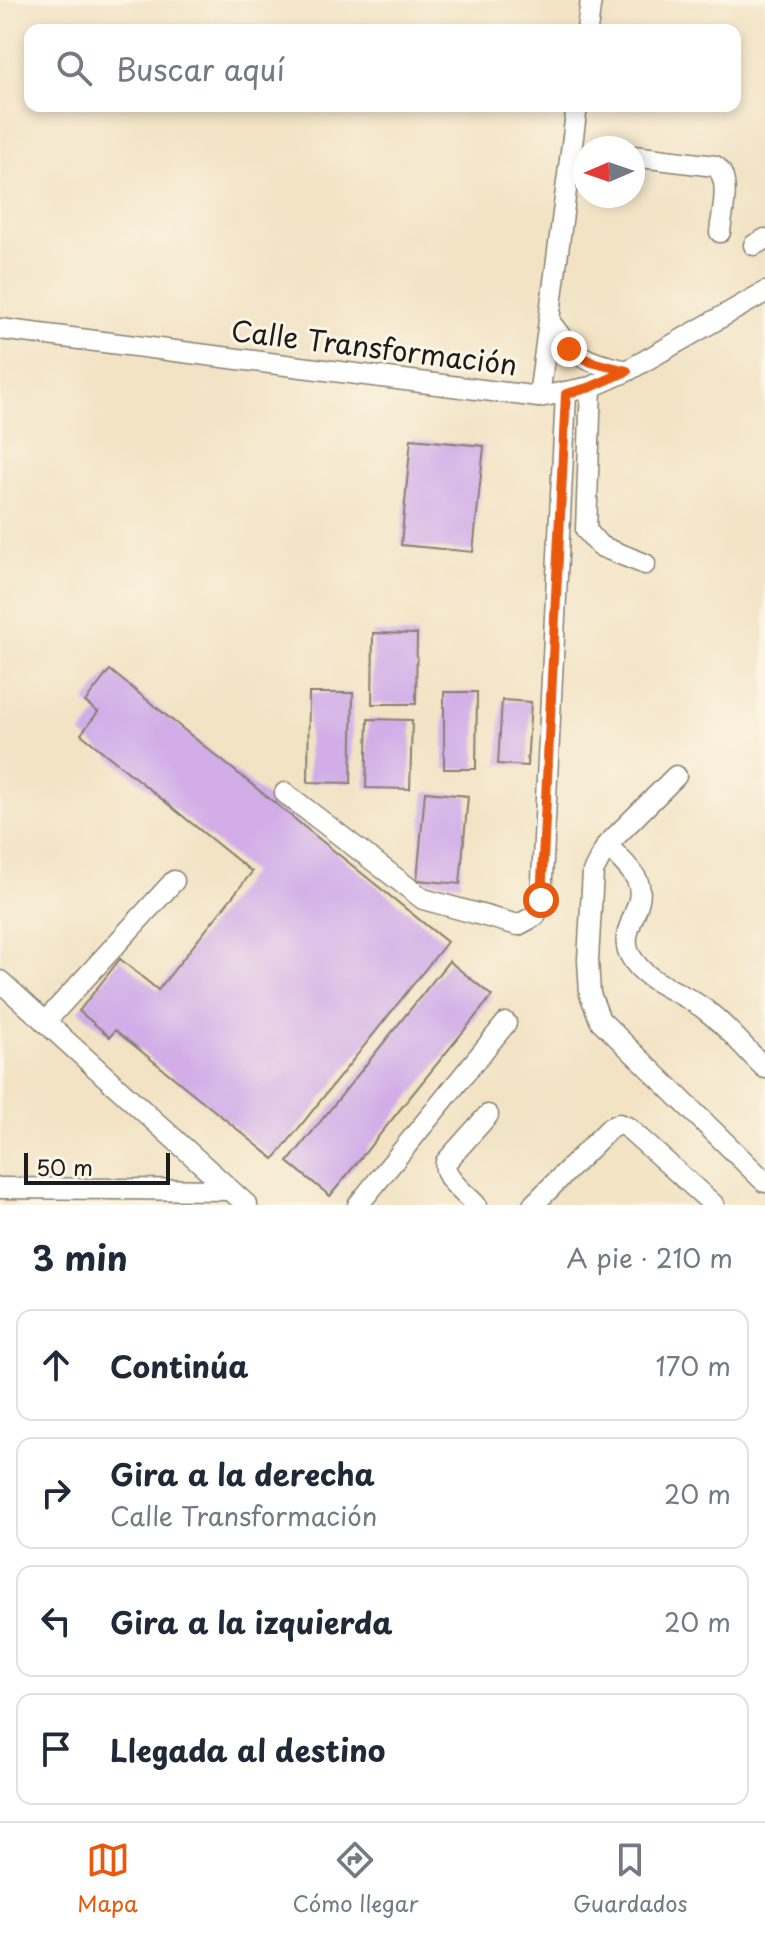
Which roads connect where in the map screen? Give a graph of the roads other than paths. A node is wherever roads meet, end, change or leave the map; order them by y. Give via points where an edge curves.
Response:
1 (591, 0) edge
2 (588, 24) edge
3 (577, 112) edge
4 (578, 136) edge
5 (645, 157) edge
6 (573, 180) edge
7 (720, 232) dead end
8 (765, 292) edge
9 (550, 322) junction
10 (0, 329) edge
11 (627, 371) junction
12 (591, 387) junction
13 (566, 394) junction
14 (539, 397) junction
15 (645, 564) dead end
16 (676, 776) dead end
17 (285, 793) dead end
18 (607, 845) junction
19 (174, 881) dead end
20 (0, 981) edge
21 (45, 1022) junction
22 (506, 1023) dead end
23 (765, 1068) edge
24 (488, 1115) dead end
25 (765, 1182) edge
26 (0, 1188) edge
27 (229, 1190) junction
28 (247, 1205) edge
29 (358, 1205) edge
30 (476, 1205) edge
31 (533, 1205) edge
32 (713, 1205) edge

1 - 2 street
3 - 4 street
5 - 7 street via 721,171 725,184
6 - 9 street
8 - 11 street, Calle Transformación
9 - 11 street via 569,349 591,362
9 - 14 street
10 - 14 street, Calle Transformación
11 - 12 street, Calle Transformación
12 - 13 street, Calle Transformación
12 - 15 street via 586,530 600,546
13 - 14 street, Calle Transformación
13 - 17 street via 541,900 535,916 518,925 423,899
16 - 18 street
18 - 23 street via 636,878 639,889 627,936 631,957 657,983 709,1012
18 - 25 street via 593,872 588,960 590,994 600,1020
19 - 21 street
20 - 21 street
21 - 27 street
22 - 29 street
24 - 30 street via 444,1168
26 - 27 street
27 - 28 street
31 - 32 street via 619,1124

